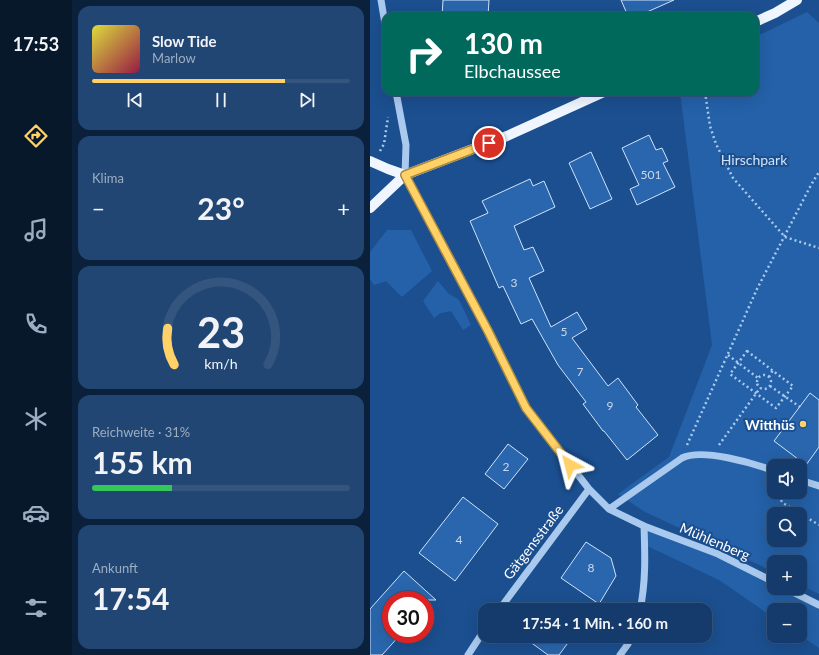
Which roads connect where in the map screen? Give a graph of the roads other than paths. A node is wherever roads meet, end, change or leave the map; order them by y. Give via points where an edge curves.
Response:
1 (381, 0) edge
2 (797, 0) edge
3 (383, 12) edge
4 (759, 20) edge
5 (396, 96) edge
6 (595, 96) edge
7 (370, 161) edge
8 (405, 175) junction
9 (370, 208) edge
10 (767, 468) edge
11 (807, 482) edge
12 (819, 486) edge
13 (589, 489) junction
14 (609, 509) junction
15 (644, 526) junction
16 (767, 578) edge
17 (799, 595) edge
18 (504, 603) edge
19 (642, 603) edge
20 (819, 605) edge
21 (478, 640) edge
22 (628, 643) edge
23 (468, 655) edge
24 (620, 655) edge

1 - 3 street
2 - 4 main road
5 - 8 street via 406,144
6 - 8 main road via 507,136
7 - 8 main road
8 - 9 main road
8 - 13 street via 526,408
10 - 14 street via 712,455 689,455
11 - 12 street
13 - 14 street, Mühlenberg
13 - 18 street, Gätgensstraße
14 - 15 street, Mühlenberg
15 - 16 street, Mühlenberg via 718,554
15 - 19 street via 645,569
17 - 20 street
21 - 23 street
22 - 24 street

